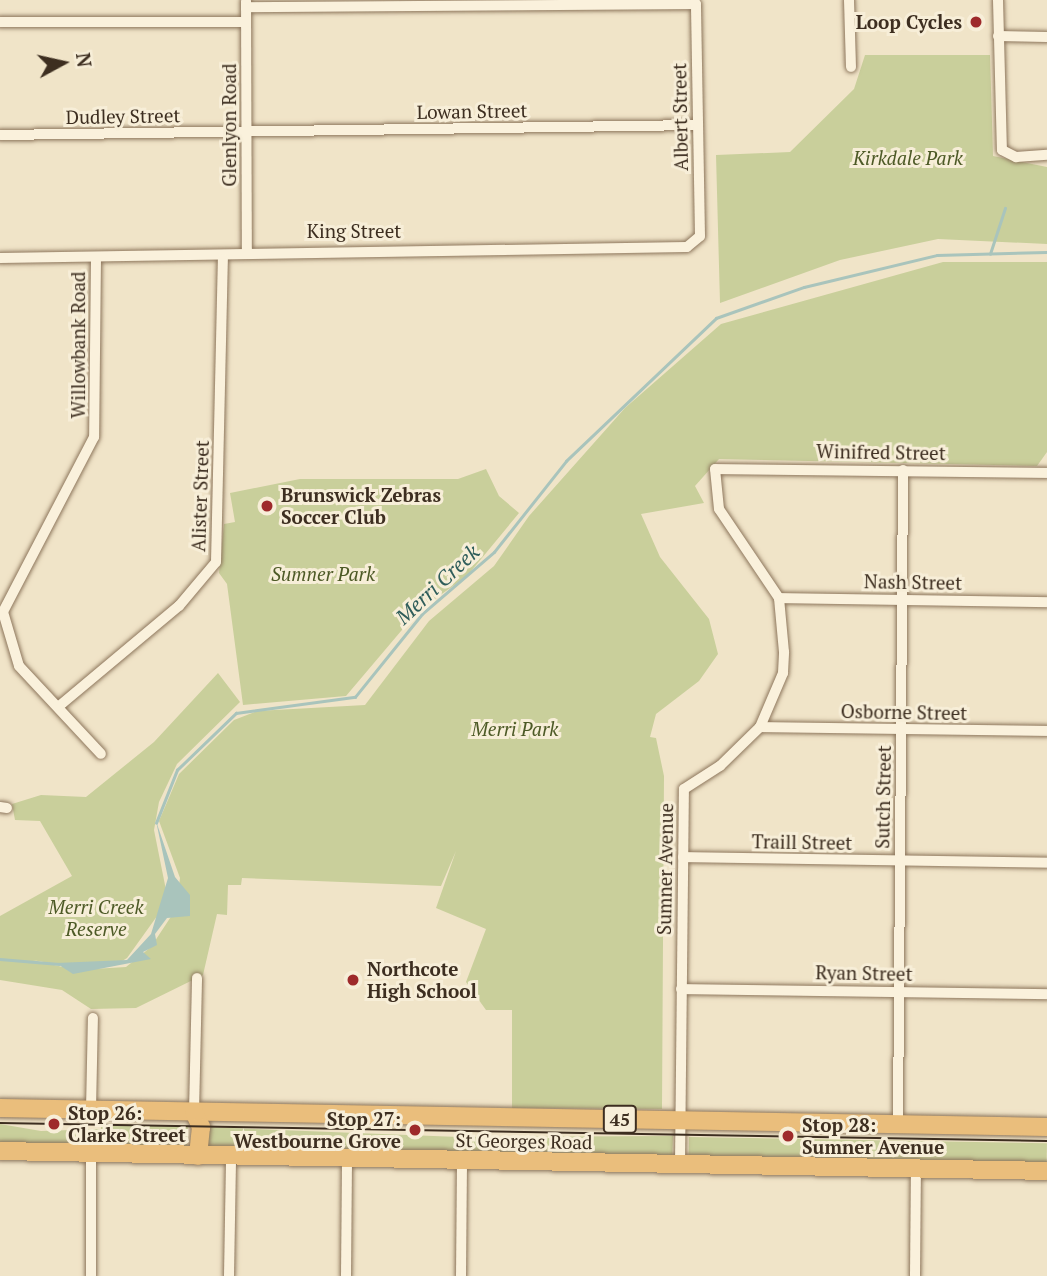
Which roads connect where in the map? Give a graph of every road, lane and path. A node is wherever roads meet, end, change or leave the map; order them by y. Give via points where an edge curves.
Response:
1 (849, 0) edge
2 (998, 0) edge
3 (472, 3) edge
4 (585, 3) edge
5 (246, 4) edge
6 (0, 22) edge
7 (246, 22) junction
8 (998, 36) junction
9 (1047, 37) edge
10 (851, 67) dead end
11 (698, 125) junction
12 (247, 132) junction
13 (0, 135) edge
14 (1047, 155) edge
15 (700, 230) joint
16 (247, 250) junction
17 (96, 257) junction
18 (0, 258) edge
19 (223, 259) junction
20 (903, 470) junction
21 (1047, 472) edge
22 (779, 598) junction
23 (903, 598) junction
24 (1047, 602) edge
25 (1, 612) edge
26 (58, 707) junction
27 (760, 727) junction
28 (902, 729) junction
29 (1047, 731) edge
30 (101, 754) dead end
31 (683, 858) junction
32 (899, 861) junction
33 (1047, 863) edge
34 (197, 978) dead end
35 (681, 989) junction
36 (897, 990) junction
37 (1047, 994) edge
38 (93, 1018) dead end
39 (0, 1108) edge
40 (91, 1110) junction
41 (194, 1112) junction
42 (680, 1120) junction
43 (898, 1124) junction
44 (1047, 1127) edge
45 (0, 1151) edge
46 (91, 1156) junction
47 (196, 1156) junction
48 (231, 1157) junction
49 (347, 1159) junction
50 (462, 1161) junction
51 (680, 1164) junction
52 (916, 1169) junction
53 (1047, 1171) edge
54 (91, 1276) edge
55 (229, 1276) edge
56 (346, 1276) edge
57 (461, 1276) edge
58 (915, 1276) edge

1 - 10 street
2 - 8 street
3 - 4 street
3 - 5 street
4 - 11 street, Albert Street via 696,4
5 - 7 street, Glenlyon Road
6 - 7 street
7 - 12 street, Glenlyon Road
8 - 9 street
8 - 14 street via 1002,150 1016,157
11 - 12 street, Lowan Street
11 - 15 street, Albert Street
12 - 13 street, Dudley Street
12 - 16 street, Glenlyon Road
15 - 16 street, King Street via 687,247
16 - 19 street, King Street
17 - 18 street, King Street
17 - 19 street, King Street via 177,253
17 - 25 street, Willowbank Road via 94,438
19 - 26 street, Alister Street via 216,562 179,606
20 - 21 street, Winifred Street
20 - 22 street, Winifred Street via 715,469 719,509
20 - 23 street, Sutch Street
22 - 23 street, Nash Street
22 - 27 street, Sumner Avenue via 783,673
23 - 24 street, Nash Street
23 - 28 street, Sutch Street
25 - 26 street, Willowbank Road via 19,666
26 - 30 street, Willowbank Road
27 - 28 street, Osborne Street
27 - 31 street, Sumner Avenue via 720,766 685,785
28 - 29 street, Osborne Street
28 - 32 street, Sutch Street
31 - 32 street, Traill Street
31 - 35 street, Sumner Avenue
32 - 33 street, Traill Street
32 - 36 street, Sutch Street
34 - 41 street
35 - 36 street, Ryan Street
35 - 42 street, Sumner Avenue
36 - 37 street, Ryan Street
36 - 43 street, Sutch Street
38 - 40 street
39 - 40 highway, St Georges Road / 45
40 - 41 highway, St Georges Road / 45
41 - 42 highway, St Georges Road / 45
41 - 47 highway
42 - 43 highway, St Georges Road / 45
42 - 51 street, Sumner Avenue
43 - 44 highway, St Georges Road / 45
45 - 46 highway, St Georges Road
46 - 47 highway, St Georges Road
46 - 54 street
47 - 48 highway, St Georges Road
48 - 49 highway, St Georges Road
48 - 55 street
49 - 50 highway, St Georges Road
49 - 56 street
50 - 51 highway, St Georges Road
50 - 57 street
51 - 52 highway, St Georges Road
52 - 53 highway, St Georges Road
52 - 58 street

